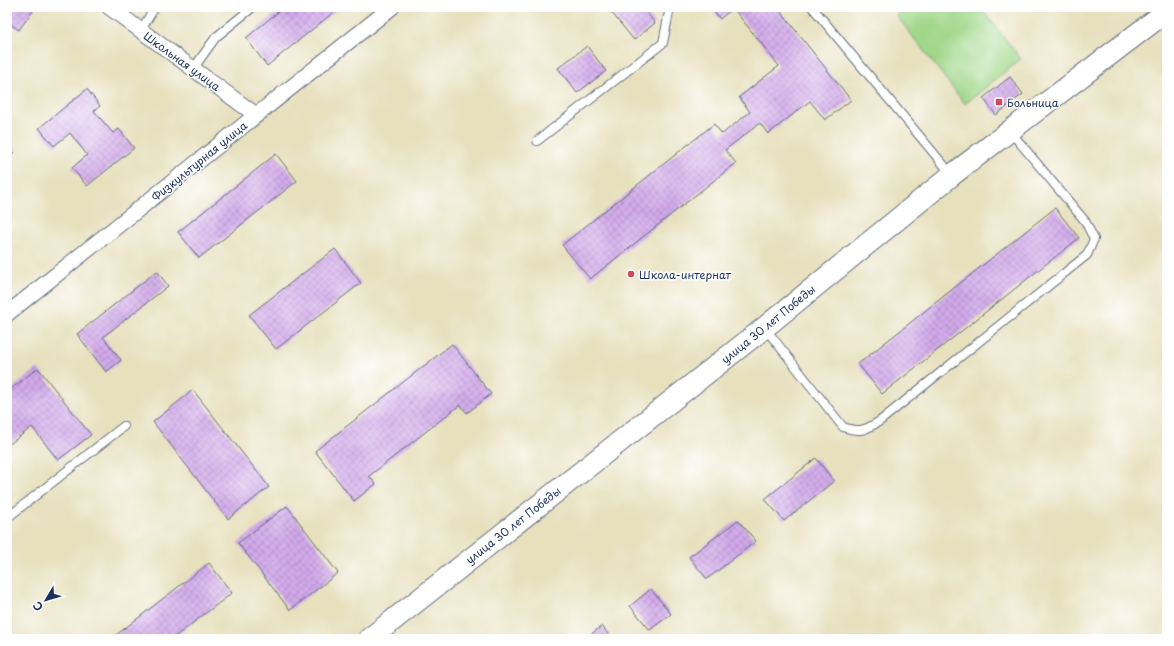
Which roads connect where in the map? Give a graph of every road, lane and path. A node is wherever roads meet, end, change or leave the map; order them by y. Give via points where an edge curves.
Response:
1 (109, 7) edge
2 (155, 7) edge
3 (253, 7) edge
4 (392, 7) edge
5 (670, 7) edge
6 (812, 7) edge
7 (1167, 11) edge
8 (141, 30) junction
9 (193, 69) junction
10 (256, 115) junction
11 (1009, 131) junction
12 (537, 141) dead end
13 (952, 175) junction
14 (7, 314) edge
15 (764, 328) junction
16 (124, 426) dead end
17 (7, 518) edge
18 (369, 639) edge

1 - 8 street, Школьная улица
2 - 8 lane
3 - 9 lane via 216,37
4 - 10 street, Физкультурная улица
5 - 12 lane via 663,43
6 - 13 lane
7 - 11 main road, улица 30 лет Победы
8 - 9 street, Школьная улица
9 - 10 street, Школьная улица
10 - 14 street, Физкультурная улица
11 - 13 main road, улица 30 лет Победы
11 - 15 lane via 1085,220 1094,239 1087,255 1081,260 880,421 865,430 855,431 843,427
13 - 15 main road, улица 30 лет Победы
15 - 18 main road, улица 30 лет Победы
16 - 17 lane

